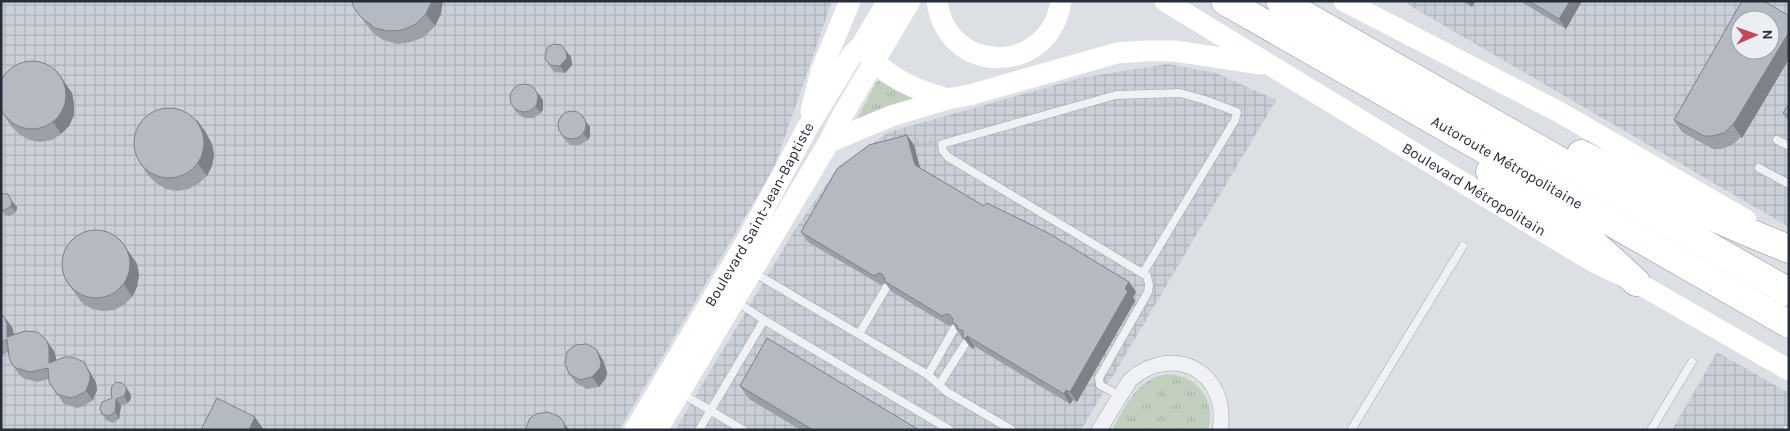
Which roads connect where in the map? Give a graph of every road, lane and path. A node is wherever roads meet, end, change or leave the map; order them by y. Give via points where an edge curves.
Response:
1 (850, 1) edge
2 (888, 1) edge
3 (910, 1) edge
4 (937, 1) edge
5 (1061, 1) edge
6 (1165, 1) edge
7 (1225, 1) edge
8 (1280, 1) edge
9 (1344, 1) edge
10 (1362, 1) edge
11 (861, 46) junction
12 (1435, 47) junction
13 (874, 63) junction
14 (1270, 65) junction
15 (948, 99) junction
16 (1452, 100) junction
17 (1411, 108) junction
18 (806, 130) junction
19 (1777, 140) dead end
20 (829, 142) junction
21 (933, 142) dead end
22 (900, 145) edge
23 (1789, 146) edge
24 (1759, 168) dead end
25 (1789, 184) edge
26 (1464, 246) dead end
27 (1789, 248) edge
28 (752, 271) junction
29 (1144, 273) junction
30 (1636, 282) junction
31 (886, 288) edge
32 (1789, 292) edge
33 (734, 300) junction
34 (764, 320) junction
35 (1789, 324) edge
36 (954, 329) edge
37 (858, 334) junction
38 (965, 344) edge
39 (1692, 362) dead end
40 (1789, 370) edge
41 (928, 375) junction
42 (939, 385) junction
43 (679, 392) junction
44 (1119, 395) junction
45 (710, 410) junction
46 (635, 430) edge
47 (657, 430) edge
48 (699, 430) edge
49 (743, 430) edge
50 (950, 430) edge
51 (1012, 430) edge
52 (1099, 430) edge
53 (1220, 430) edge
54 (1351, 430) edge
55 (1652, 430) edge

1 - 18 main road via 821,71
2 - 11 main road, Boulevard Saint-Jean-Baptiste
3 - 13 main road, Boulevard Saint-Jean-Baptiste
4 - 5 main road via 944,24 958,43 972,52 996,58 1021,54 1042,41 1053,26
6 - 14 main road, Boulevard Métropolitain
7 - 17 highway, Autoroute Métropolitaine
8 - 16 highway, Autoroute Métropolitaine
9 - 12 main road
10 - 12 main road
11 - 13 main road
11 - 18 main road, Boulevard Saint-Jean-Baptiste via 852,55
12 - 27 main road via 1559,112
13 - 15 main road via 908,86
13 - 20 main road, Boulevard Saint-Jean-Baptiste
14 - 15 main road via 1175,51 1131,51 1102,56
14 - 30 main road, Boulevard Métropolitain via 1572,249
15 - 20 main road via 882,120
16 - 27 highway via 1541,134 1731,226
16 - 32 highway, Autoroute Métropolitaine
17 - 30 highway via 1472,160 1581,232
17 - 35 highway, Autoroute Métropolitaine
18 - 46 main road, Boulevard Saint-Jean-Baptiste via 745,244
19 - 23 lane
20 - 28 main road, Boulevard Saint-Jean-Baptiste
21 - 22 path via 918,146 917,141
24 - 25 lane
26 - 54 lane
28 - 33 main road, Boulevard Saint-Jean-Baptiste
28 - 37 lane
29 - 29 lane via 948,157 942,144 1116,96 1180,93 1237,112
29 - 44 lane via 1149,290 1099,378 1100,385
30 - 40 main road, Boulevard Métropolitain
31 - 37 lane
33 - 34 lane
33 - 43 main road, Boulevard Saint-Jean-Baptiste
34 - 45 lane
34 - 50 lane
36 - 41 lane
37 - 41 lane
38 - 42 lane
39 - 55 lane
41 - 42 lane
42 - 51 lane
43 - 45 lane
43 - 47 main road, Boulevard Saint-Jean-Baptiste
44 - 52 street
44 - 53 street via 1130,380 1152,366 1167,362 1184,364 1201,373 1214,387 1221,406
45 - 48 lane
45 - 49 lane

